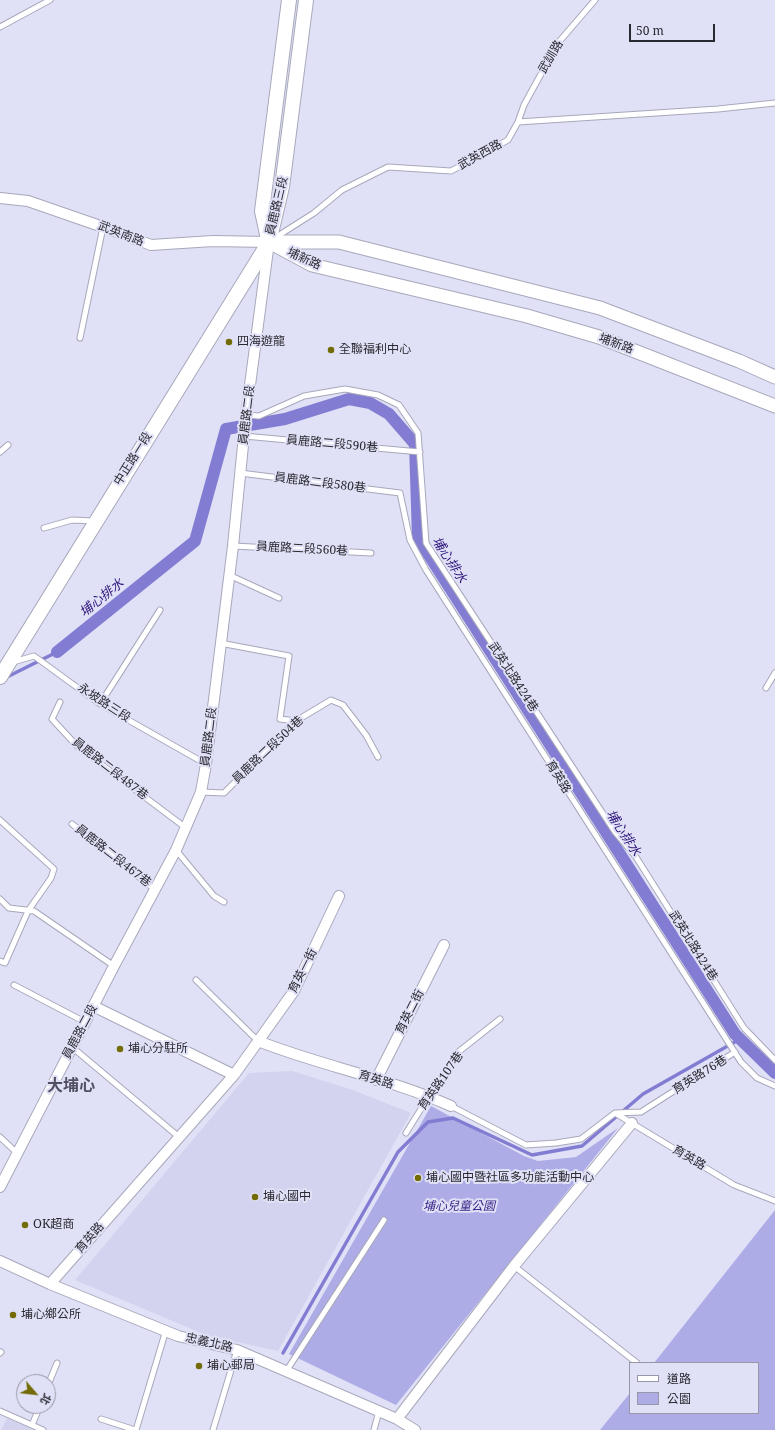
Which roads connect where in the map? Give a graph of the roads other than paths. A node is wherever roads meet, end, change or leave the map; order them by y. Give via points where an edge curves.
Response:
1 (50, 0) edge
2 (289, 0) edge
3 (306, 0) edge
4 (595, 0) edge
5 (0, 27) edge
6 (775, 103) edge
7 (518, 122) junction
8 (0, 198) edge
9 (103, 227) junction
10 (269, 242) junction
11 (80, 338) dead end
12 (775, 377) edge
13 (775, 406) edge
14 (246, 415) junction
15 (244, 436) junction
16 (8, 445) dead end
17 (0, 452) edge
18 (420, 452) junction
19 (240, 473) junction
20 (400, 493) joint
21 (95, 521) junction
22 (44, 528) dead end
23 (233, 546) junction
24 (371, 553) dead end
25 (229, 574) junction
26 (279, 598) dead end
27 (160, 610) dead end
28 (220, 643) junction
29 (4, 663) edge
30 (775, 673) edge
31 (0, 677) edge
32 (766, 688) dead end
33 (60, 702) dead end
34 (100, 704) junction
35 (296, 721) junction
36 (378, 757) dead end
37 (206, 764) junction
38 (201, 792) junction
39 (0, 820) edge
40 (72, 824) dead end
41 (186, 828) junction
42 (176, 850) junction
43 (154, 889) junction
44 (339, 896) dead end
45 (0, 899) edge
46 (224, 902) dead end
47 (28, 910) junction
48 (444, 945) dead end
49 (0, 961) edge
50 (114, 966) junction
51 (196, 980) dead end
52 (14, 985) dead end
53 (93, 1006) junction
54 (500, 1019) dead end
55 (85, 1022) junction
56 (258, 1041) junction
57 (72, 1047) junction
58 (735, 1052) junction
59 (775, 1060) edge
60 (234, 1074) junction
61 (376, 1080) junction
62 (775, 1086) edge
63 (428, 1096) junction
64 (451, 1106) joint
65 (615, 1113) junction
66 (632, 1123) junction
67 (406, 1133) dead end
68 (0, 1136) edge
69 (179, 1137) junction
70 (17, 1153) junction
71 (0, 1187) edge
72 (775, 1200) edge
73 (384, 1220) dead end
74 (0, 1261) edge
75 (514, 1266) junction
76 (50, 1284) junction
77 (166, 1330) junction
78 (237, 1350) junction
79 (636, 1362) edge
80 (57, 1363) dead end
81 (287, 1370) junction
82 (52, 1374) edge
83 (0, 1411) edge
84 (379, 1411) junction
85 (37, 1414) edge
86 (101, 1419) dead end
87 (397, 1419) junction
88 (32, 1425) junction
89 (43, 1430) edge
90 (136, 1430) edge
91 (213, 1430) edge
92 (374, 1430) edge
93 (415, 1430) edge

1 - 5 lane
2 - 10 main road, 員鹿路三段 via 262,211
3 - 10 main road, 員鹿路三段 via 282,187
4 - 7 lane, 武訓路 via 558,43 524,105
6 - 7 lane
7 - 10 lane, 武英西路 via 508,140 451,171 388,166 342,190 314,213
8 - 9 street, 武英南路 via 28,201
9 - 10 street, 武英南路 via 152,245 213,241
9 - 11 lane
10 - 12 street, 埔新路 via 339,242 600,308
10 - 13 street, 埔新路 via 312,265 527,316 599,337
10 - 14 street, 員鹿路二段
10 - 21 main road, 中正路一段
14 - 15 street, 員鹿路二段
14 - 18 lane, 武英北路424巷 via 259,416 304,396 345,389 378,395 399,405 418,433
15 - 18 lane, 員鹿路二段590巷
15 - 19 street, 員鹿路二段
16 - 17 lane
18 - 59 lane, 武英北路424巷 via 426,543 615,832 636,857 744,1028
19 - 20 lane, 員鹿路二段580巷
19 - 23 street, 員鹿路二段
20 - 58 lane, 育英路 via 410,540 426,570
21 - 22 lane via 72,520
21 - 29 main road, 中正路一段
23 - 24 lane, 員鹿路二段560巷
23 - 25 street, 員鹿路二段
25 - 26 lane
25 - 28 street, 員鹿路二段
27 - 34 lane
28 - 35 lane via 289,656 280,719
28 - 37 street, 員鹿路二段
29 - 31 main road, 中正路一段
29 - 34 lane, 永坡路三段 via 34,656
30 - 32 lane
33 - 41 lane, 員鹿路二段487巷 via 52,719 77,746
34 - 37 lane, 永坡路三段
35 - 36 lane, 員鹿路二段504巷 via 332,700 343,705 366,735
35 - 38 lane, 員鹿路二段504巷 via 224,793
37 - 38 street, 員鹿路二段
38 - 41 street, 員鹿路二段
39 - 47 lane via 54,869 51,878
40 - 43 lane, 員鹿路二段467巷
41 - 42 street, 員鹿路二段
42 - 43 street, 員鹿路二段
42 - 46 lane via 214,896
43 - 50 street, 員鹿路二段
44 - 56 street, 育英一街 via 294,991
45 - 47 lane via 9,908
47 - 49 lane via 5,963
47 - 50 lane via 34,911
48 - 61 street, 育英二街
50 - 53 street, 員鹿路二段
51 - 56 lane
52 - 55 lane
53 - 55 street, 員鹿路二段
53 - 60 street
54 - 63 lane, 育英路107巷 via 457,1053
55 - 57 street, 員鹿路二段
56 - 60 street, 育英路
56 - 61 street, 育英路
57 - 69 lane
57 - 70 street, 員鹿路二段
58 - 62 lane, 育英路76巷 via 757,1078
58 - 65 lane, 育英路76巷 via 641,1112
60 - 69 street, 育英路
61 - 63 street, 育英路
63 - 64 street, 育英路
63 - 67 lane, 育英路107巷
64 - 65 lane, 育英路 via 526,1145 580,1138
65 - 66 lane, 育英路
66 - 72 lane, 育英路 via 734,1185
66 - 75 street
68 - 70 lane
69 - 76 street, 育英路
70 - 71 street, 員鹿路二段
73 - 81 lane
74 - 76 street, 忠義北路
75 - 79 lane
75 - 87 street
76 - 77 street, 忠義北路
77 - 78 street, 忠義北路 via 178,1336
77 - 90 lane
78 - 81 street, 忠義北路
78 - 91 lane
80 - 82 lane
81 - 84 street, 忠義北路
83 - 88 lane
84 - 87 street, 忠義北路
84 - 92 lane
85 - 88 lane
86 - 90 lane
87 - 93 street, 忠義北路
88 - 89 lane

